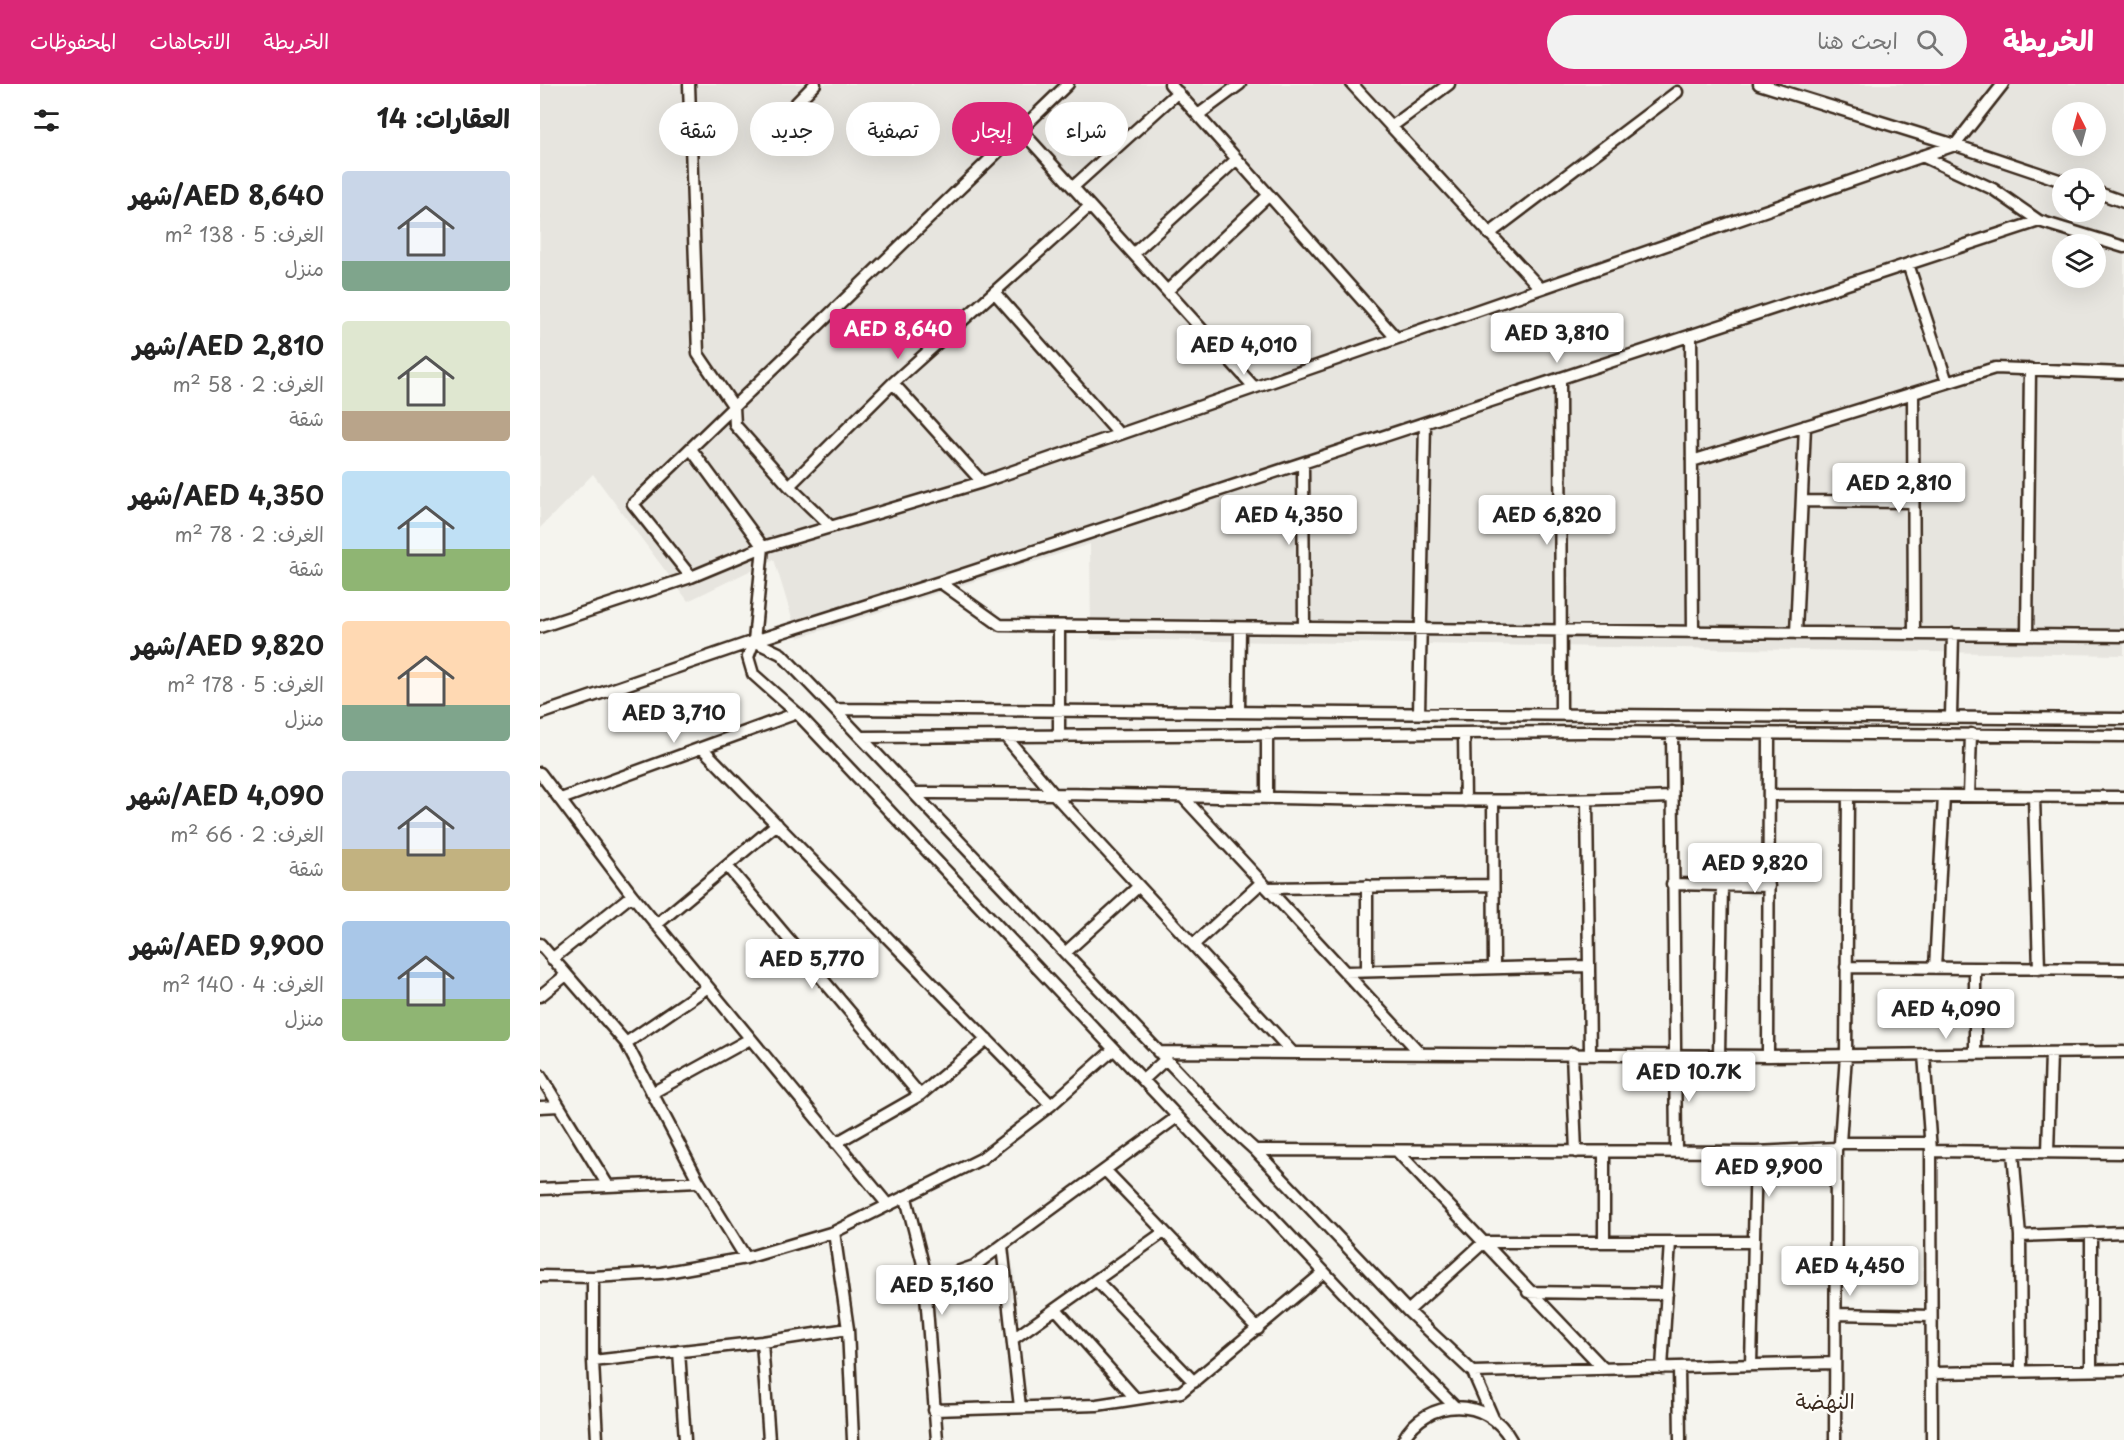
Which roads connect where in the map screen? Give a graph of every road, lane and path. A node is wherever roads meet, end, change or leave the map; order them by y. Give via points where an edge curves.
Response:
1 (689, 84) edge
2 (815, 84) edge
3 (1068, 84) edge
4 (1240, 84) edge
5 (1352, 84) edge
6 (1449, 84) edge
7 (1759, 84) edge
8 (2003, 84) edge
9 (1174, 88) edge
10 (1677, 92) dead end
11 (797, 102) edge
12 (1198, 115) junction
13 (1033, 118) edge
14 (1391, 127) junction
15 (1033, 143) edge
16 (1955, 145) junction
17 (994, 156) edge
18 (1922, 156) junction
19 (1237, 159) junction
20 (2052, 178) edge
21 (1073, 187) junction
22 (1269, 195) junction
23 (2106, 196) edge
24 (2124, 202) edge
25 (1090, 206) junction
26 (2039, 221) junction
27 (1489, 234) junction
28 (2124, 247) edge
29 (1134, 253) junction
30 (1908, 264) junction
31 (1540, 288) junction
32 (1167, 291) junction
33 (994, 292) junction
34 (1691, 335) junction
35 (1396, 338) junction
36 (2030, 369) junction
37 (2124, 373) edge
38 (1560, 378) junction
39 (1947, 382) junction
40 (893, 384) junction
41 (1254, 387) junction
42 (1912, 393) junction
43 (734, 407) junction
44 (1425, 423) junction
45 (1805, 426) junction
46 (1119, 434) junction
47 (691, 449) junction
48 (1692, 460) junction
49 (1303, 463) junction
50 (982, 482) junction
51 (789, 486) junction
52 (1802, 501) junction
53 (1913, 502) junction
54 (831, 527) junction
55 (763, 547) junction
56 (691, 577) junction
57 (940, 582) junction
58 (1059, 626) junction
59 (540, 627) edge
60 (1240, 628) junction
61 (1304, 628) junction
62 (1421, 629) junction
63 (1562, 631) junction
64 (1693, 632) junction
65 (1796, 633) junction
66 (1914, 634) junction
67 (1953, 634) junction
68 (2027, 635) junction
69 (2124, 636) edge
70 (754, 641) junction
71 (834, 709) junction
72 (1058, 710) junction
73 (1239, 711) junction
74 (797, 713) junction
75 (1419, 713) junction
76 (540, 714) edge
77 (1561, 714) junction
78 (1951, 716) junction
79 (2124, 719) edge
80 (1672, 732) junction
81 (1464, 733) junction
82 (1769, 733) junction
83 (1267, 734) junction
84 (1971, 734) junction
85 (1005, 736) junction
86 (1059, 736) junction
87 (2124, 736) edge
88 (861, 737) junction
89 (703, 749) junction
90 (540, 773) edge
91 (1052, 792) junction
92 (914, 793) junction
93 (1769, 795) junction
94 (1848, 796) junction
95 (1944, 796) junction
96 (1970, 796) junction
97 (1183, 797) junction
98 (1671, 797) junction
99 (2034, 797) junction
100 (2124, 797) edge
101 (1267, 798) junction
102 (561, 799) junction
103 (1587, 800) junction
104 (1465, 801) junction
105 (1493, 801) junction
106 (777, 824) junction
107 (727, 866) junction
108 (1672, 884) junction
109 (1265, 885) junction
110 (1492, 885) junction
111 (1722, 885) junction
112 (1139, 886) junction
113 (1367, 886) junction
114 (1769, 886) junction
115 (632, 895) junction
116 (656, 925) junction
117 (540, 944) edge
118 (1193, 945) junction
119 (1065, 953) junction
120 (552, 959) junction
121 (1587, 966) junction
122 (1846, 967) junction
123 (1494, 968) junction
124 (1935, 968) junction
125 (1975, 968) junction
126 (2039, 969) junction
127 (2124, 969) edge
128 (1367, 971) junction
129 (1345, 972) junction
130 (566, 975) junction
131 (708, 987) junction
132 (540, 996) edge
133 (750, 1039) junction
134 (987, 1039) junction
135 (626, 1043) junction
136 (1114, 1049) junction
137 (1292, 1052) junction
138 (2124, 1052) edge
139 (1420, 1053) junction
140 (1572, 1053) junction
141 (1590, 1053) junction
142 (2052, 1053) junction
143 (1674, 1054) junction
144 (1924, 1054) junction
145 (1976, 1054) junction
146 (1719, 1055) junction
147 (1845, 1055) junction
148 (1162, 1056) junction
149 (1768, 1056) junction
150 (540, 1075) edge
151 (1143, 1080) junction
152 (652, 1093) junction
153 (920, 1095) junction
154 (1051, 1105) junction
155 (559, 1106) junction
156 (540, 1107) edge
157 (1177, 1117) junction
158 (836, 1143) junction
159 (1838, 1145) junction
160 (1930, 1147) junction
161 (1255, 1150) junction
162 (1397, 1151) junction
163 (1576, 1152) junction
164 (1604, 1152) junction
165 (1676, 1152) junction
166 (1756, 1152) junction
167 (2013, 1152) junction
168 (2048, 1152) junction
169 (2124, 1153) edge
170 (1105, 1170) junction
171 (699, 1182) junction
172 (607, 1184) junction
173 (540, 1189) edge
174 (906, 1198) junction
175 (888, 1205) junction
176 (834, 1232) junction
177 (1164, 1232) junction
178 (2124, 1232) edge
179 (2091, 1233) junction
180 (2020, 1236) junction
181 (1484, 1242) junction
182 (1604, 1242) junction
183 (1670, 1242) junction
184 (1754, 1242) junction
185 (1002, 1246) junction
186 (746, 1258) junction
187 (1324, 1272) junction
188 (540, 1276) edge
189 (593, 1277) junction
190 (1096, 1280) junction
191 (925, 1283) junction
192 (1528, 1292) junction
193 (1667, 1294) junction
194 (1056, 1309) junction
195 (1408, 1311) junction
196 (1836, 1314) junction
197 (1931, 1316) junction
198 (848, 1329) junction
199 (1258, 1329) junction
200 (1012, 1339) junction
201 (762, 1342) junction
202 (679, 1351) junction
203 (593, 1361) junction
204 (1835, 1363) junction
205 (1751, 1365) junction
206 (1679, 1367) junction
207 (1662, 1368) junction
208 (1604, 1369) junction
209 (2091, 1370) junction
210 (2124, 1370) edge
211 (1473, 1372) junction
212 (2021, 1372) junction
213 (1932, 1373) junction
214 (1194, 1382) junction
215 (1135, 1398) junction
216 (1020, 1407) junction
217 (1455, 1407) junction
218 (934, 1410) junction
219 (1493, 1418) junction
220 (597, 1440) edge
221 (685, 1440) edge
222 (769, 1440) edge
223 (853, 1440) edge
224 (937, 1440) edge
225 (1403, 1440) edge
226 (1512, 1440) edge
227 (1680, 1440) edge
228 (1835, 1440) edge
229 (1932, 1440) edge

1 - 43 street via 699,354
2 - 11 street
3 - 13 street
4 - 12 street
5 - 14 street
6 - 14 street
7 - 16 street
8 - 16 street
9 - 12 street
9 - 21 street
10 - 27 street
12 - 19 street
14 - 27 street
15 - 21 street
16 - 18 street
16 - 20 street
17 - 43 street
18 - 26 street via 1993,189
18 - 31 street
19 - 22 street
19 - 29 street
21 - 25 street
22 - 32 street
22 - 35 street
23 - 24 street
25 - 29 street
25 - 33 street
26 - 28 street
26 - 30 street
27 - 31 street
29 - 32 street
30 - 34 street
30 - 39 street
31 - 35 street
32 - 41 street
33 - 40 street
33 - 46 street
34 - 38 street
34 - 48 street
35 - 41 street
36 - 37 street
36 - 39 street via 1995,368
36 - 68 street
38 - 44 street
38 - 63 street
39 - 42 street
40 - 50 street
40 - 51 street
41 - 46 street
42 - 45 street
42 - 53 street
43 - 47 street
43 - 51 street via 735,425
44 - 49 street
44 - 62 street
45 - 48 street
45 - 52 street
46 - 50 street
47 - 55 street
47 - 56 street via 633,504
48 - 64 street
49 - 57 street
49 - 61 street
50 - 54 street
51 - 54 street
52 - 53 street
52 - 65 street
53 - 66 street
54 - 55 street
55 - 56 street
55 - 70 street
56 - 59 street
57 - 58 street via 1000,626
57 - 70 street
58 - 60 street
58 - 72 street
60 - 61 street
60 - 73 street
61 - 62 street
62 - 63 street
62 - 75 street
63 - 64 street
63 - 77 street
64 - 65 street
65 - 66 street
66 - 67 street
67 - 68 street
67 - 78 street
68 - 69 street
70 - 71 street via 781,654
70 - 74 street via 748,657 753,674
70 - 76 street
71 - 72 street
71 - 88 street
72 - 73 street
72 - 86 street
73 - 75 street
74 - 89 street
74 - 136 street
75 - 77 street
77 - 78 street
78 - 79 street
80 - 81 street
80 - 82 street
80 - 98 street
81 - 83 street
81 - 104 street
82 - 84 street
82 - 93 street
83 - 86 street
83 - 101 street
84 - 87 street
84 - 96 street
85 - 86 street
85 - 88 street
85 - 91 street
88 - 92 street
89 - 102 street
89 - 106 street
90 - 102 street
91 - 92 street
91 - 97 street
91 - 112 street
92 - 119 street
93 - 94 street
93 - 114 street
94 - 95 street
94 - 122 street
95 - 96 street
95 - 124 street
96 - 99 street
97 - 101 street
97 - 109 street
98 - 103 street
98 - 108 street
99 - 100 street
99 - 126 street
101 - 104 street
102 - 115 street
103 - 105 street
103 - 121 street
104 - 105 street
105 - 110 street
106 - 107 street
106 - 134 street
107 - 116 street
107 - 153 street
108 - 111 street
108 - 143 street
109 - 113 street
109 - 118 street
109 - 129 street
110 - 113 street
110 - 123 street
111 - 114 street
111 - 146 street
112 - 118 street
112 - 119 street
113 - 128 street
114 - 149 street
115 - 116 street
115 - 120 street
116 - 131 street
117 - 120 street
118 - 137 street
119 - 148 street
120 - 130 street
121 - 123 street
121 - 141 street
122 - 124 street
122 - 147 street
123 - 128 street
124 - 125 street
125 - 126 street
125 - 145 street
126 - 127 street
128 - 129 street
129 - 139 street
130 - 132 street
130 - 135 street
131 - 133 street
131 - 135 street
133 - 152 street
133 - 158 street
134 - 153 street
134 - 154 street
135 - 152 street
136 - 151 street
136 - 154 street
137 - 139 street
137 - 148 street
138 - 142 street
139 - 140 street
140 - 141 street
140 - 163 street
141 - 143 street
142 - 145 street
142 - 168 street
143 - 146 street
143 - 165 street
144 - 145 street
144 - 147 street
144 - 160 street
146 - 149 street
147 - 149 street
147 - 159 street
148 - 151 street
148 - 161 street
150 - 155 street
151 - 157 street
152 - 171 street
153 - 158 street
154 - 174 street via 981,1159
155 - 156 street
155 - 172 street
157 - 170 street
157 - 187 street
158 - 175 street
159 - 160 street
159 - 166 street
159 - 196 street
160 - 167 street
160 - 197 street
161 - 162 street
161 - 195 street
162 - 163 street
162 - 181 street
163 - 164 street
164 - 165 street
164 - 182 street
165 - 166 street
166 - 184 street
167 - 168 street
167 - 180 street
168 - 169 street
170 - 177 street
170 - 185 street
171 - 172 street
171 - 186 street
172 - 173 street
174 - 175 street
174 - 191 street
175 - 176 street
176 - 186 street
176 - 198 street
177 - 190 street
177 - 199 street
178 - 179 street
179 - 180 street
179 - 209 street
180 - 212 street
181 - 182 street
181 - 192 street
181 - 195 street
182 - 183 street
183 - 184 street
183 - 193 street
184 - 205 street
185 - 191 street via 974,1266
185 - 200 street
186 - 189 street via 661,1273
187 - 199 street
187 - 217 street
188 - 189 street
189 - 203 street
190 - 194 street
190 - 214 street
191 - 218 street
192 - 193 street
192 - 208 street
193 - 207 street
194 - 200 street
194 - 215 street
195 - 211 street
196 - 197 street
196 - 204 street
197 - 213 street
198 - 201 street
198 - 223 street
199 - 214 street
200 - 216 street
201 - 202 street
201 - 222 street
202 - 203 street
202 - 221 street
203 - 220 street
204 - 205 street
204 - 228 street
205 - 206 street
206 - 207 street
206 - 227 street
207 - 208 street
208 - 211 street
209 - 210 street
209 - 212 street
211 - 219 street
212 - 213 street
213 - 229 street
214 - 215 street via 1181,1392
215 - 216 street via 1097,1405
216 - 218 street
217 - 219 street
217 - 225 street via 1421,1418
218 - 224 street
219 - 226 street

